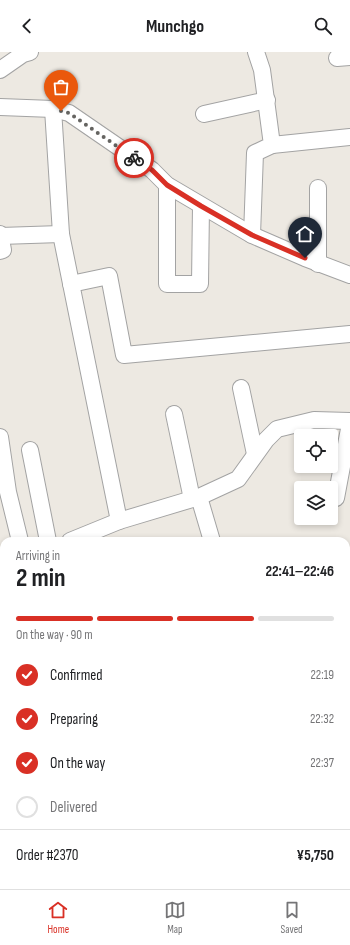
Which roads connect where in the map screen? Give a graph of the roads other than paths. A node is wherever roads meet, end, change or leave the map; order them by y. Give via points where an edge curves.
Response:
1 (30, 52) edge
2 (256, 52) edge
3 (0, 70) edge
4 (267, 100) junction
5 (0, 107) edge
6 (53, 109) junction
7 (204, 114) dead end
8 (350, 137) edge
9 (272, 145) junction
10 (167, 185) junction
11 (318, 188) dead end
12 (201, 206) junction
13 (61, 234) junction
14 (0, 235) edge
15 (252, 235) junction
16 (0, 251) edge
17 (318, 264) junction
18 (350, 276) edge
19 (71, 284) junction
20 (350, 334) edge
21 (241, 388) dead end
22 (174, 414) dead end
23 (350, 425) edge
24 (0, 437) edge
25 (30, 450) dead end
26 (255, 454) junction
27 (338, 488) edge
28 (196, 498) junction
29 (119, 521) junction
30 (19, 537) edge
31 (47, 537) edge
32 (80, 537) edge
33 (211, 537) edge

1 - 3 street
2 - 4 street
4 - 7 street
4 - 9 street
5 - 6 street
6 - 10 street via 69,113 152,170
6 - 13 street
8 - 9 street
9 - 15 street via 255,153
10 - 12 street
10 - 12 street via 167,284 200,284
11 - 17 street
12 - 15 street
13 - 14 street
13 - 19 street
14 - 16 street via 3,250
15 - 17 street
17 - 18 street
19 - 20 street via 109,276 124,355
19 - 29 street
21 - 26 street
22 - 28 street
23 - 26 street via 314,420 277,429
23 - 27 street
24 - 30 street via 8,492
25 - 31 street
26 - 28 street via 238,479
28 - 29 street
28 - 33 street
29 - 32 street

